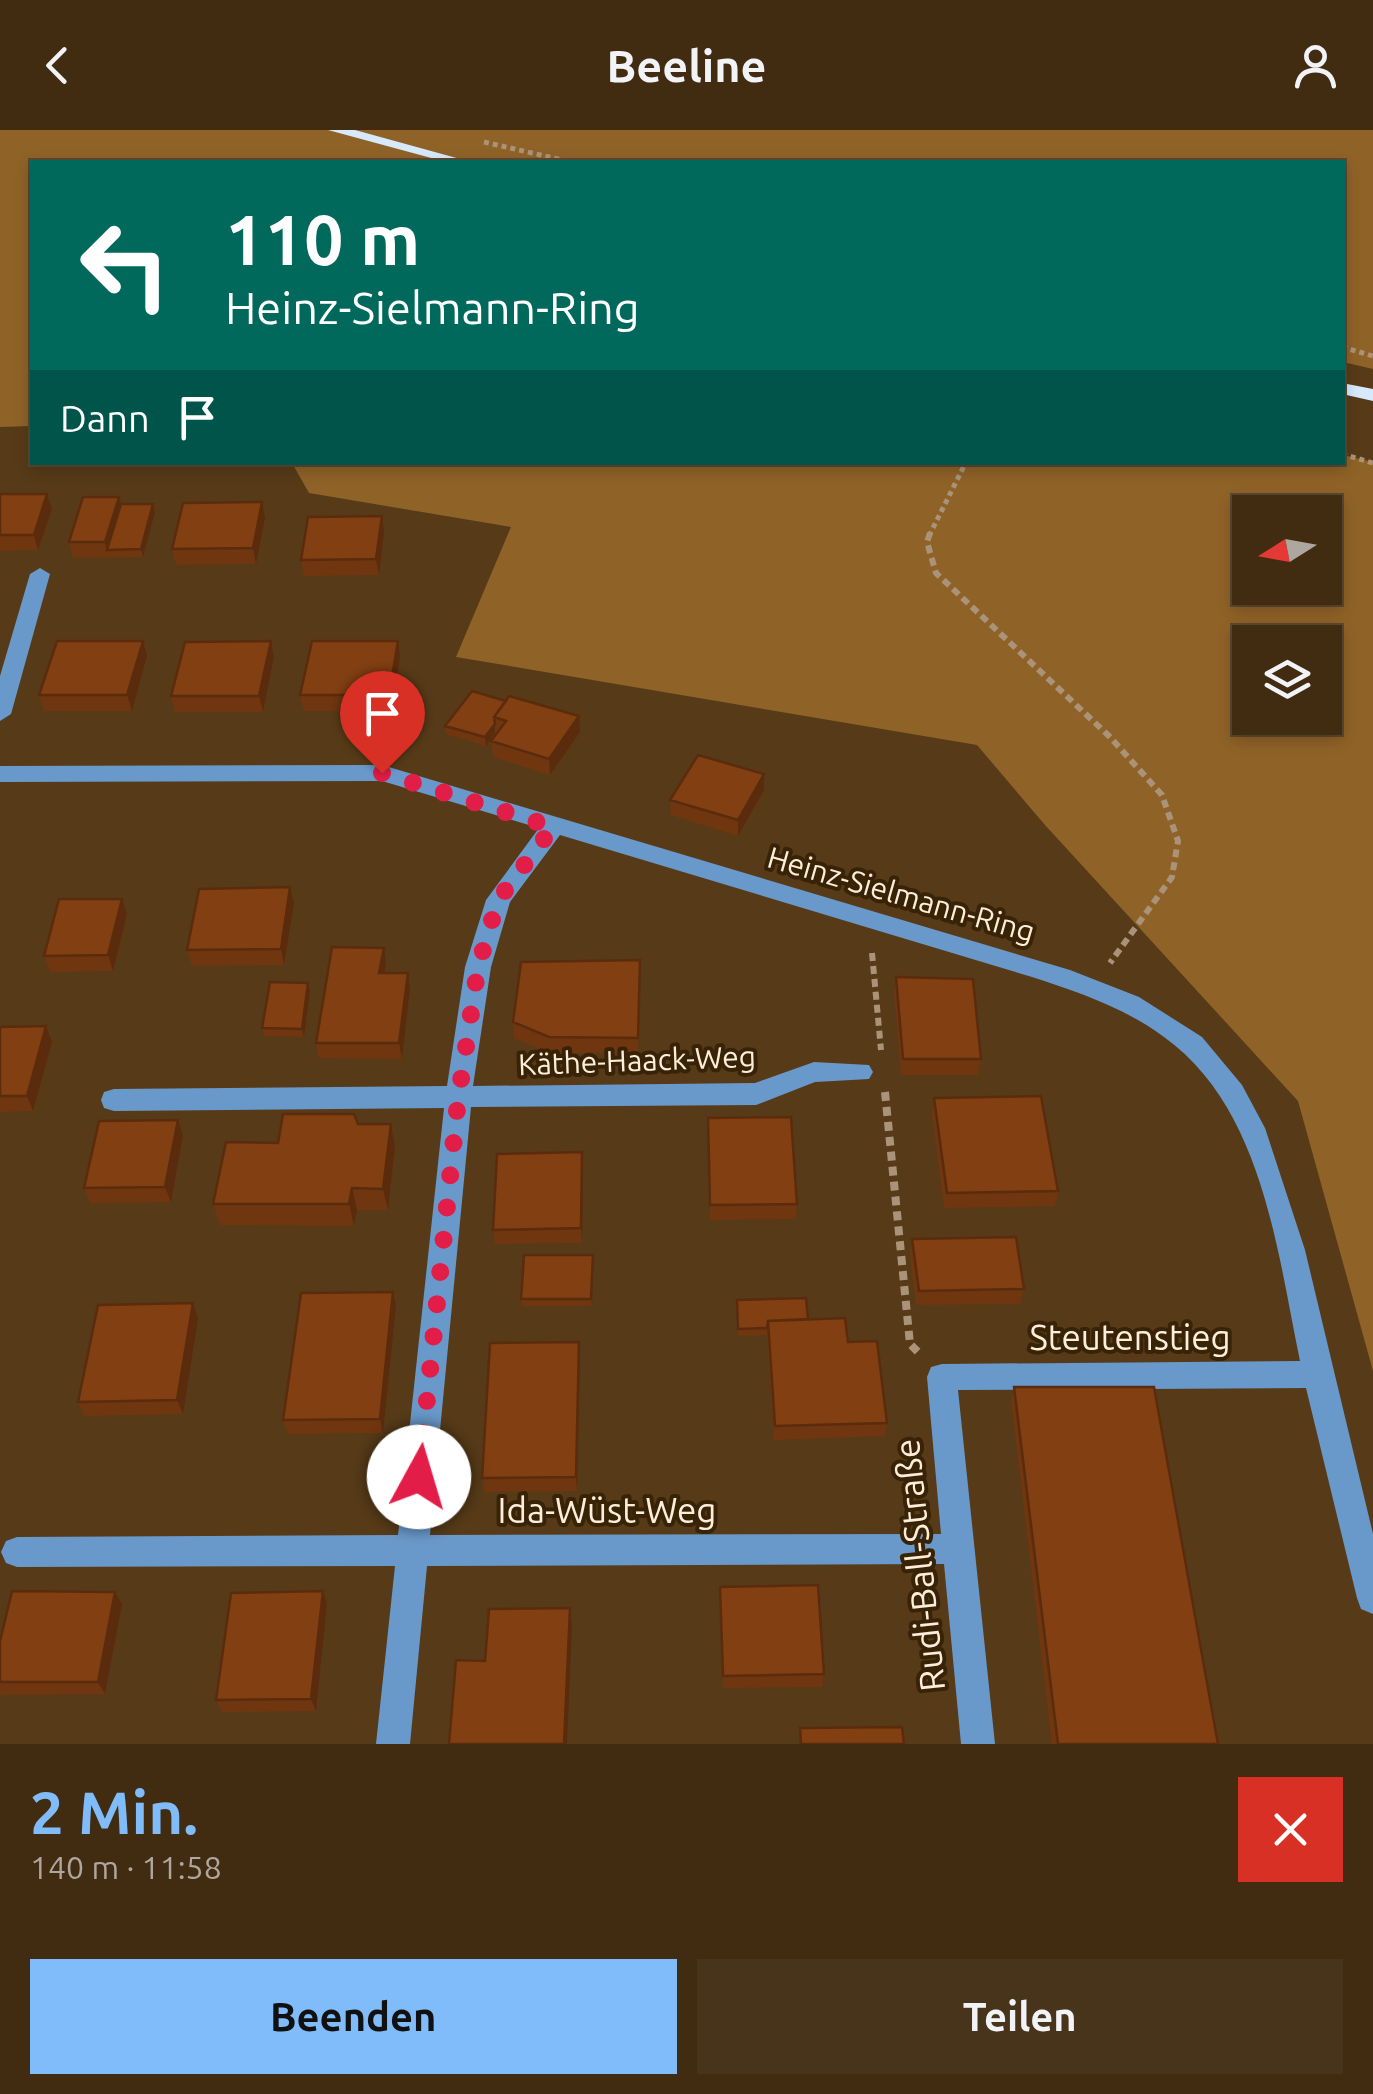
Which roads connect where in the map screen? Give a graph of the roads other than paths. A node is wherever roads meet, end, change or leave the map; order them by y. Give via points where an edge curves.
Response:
1 (336, 130) edge
2 (455, 160) edge
3 (1345, 389) edge
4 (1373, 396) edge
5 (40, 574) dead end
6 (0, 714) edge
7 (0, 774) edge
8 (553, 827) junction
9 (860, 1072) dead end
10 (114, 1100) dead end
11 (458, 1100) junction
12 (1318, 1374) junction
13 (942, 1377) joint
14 (957, 1549) junction
15 (16, 1552) dead end
16 (411, 1553) junction
17 (1373, 1598) edge
18 (392, 1744) edge
19 (978, 1744) edge

1 - 2 main road
3 - 4 main road
5 - 6 street
7 - 8 street, Heinz-Sielmann-Ring via 382,773
8 - 11 street via 498,900 478,967
8 - 12 street, Heinz-Sielmann-Ring via 1092,987 1153,1015 1210,1062 1248,1121 1283,1219
9 - 11 street, Käthe-Haack-Weg via 814,1072 756,1094
10 - 11 street, Käthe-Haack-Weg
11 - 16 street
12 - 13 street, Steutenstieg
12 - 17 street, Heinz-Sielmann-Ring
13 - 14 street, Rudi-Ball-Straße
14 - 16 street, Ida-Wüst-Weg
14 - 19 street, Rudi-Ball-Straße
15 - 16 street, Ida-Wüst-Weg
16 - 18 street

